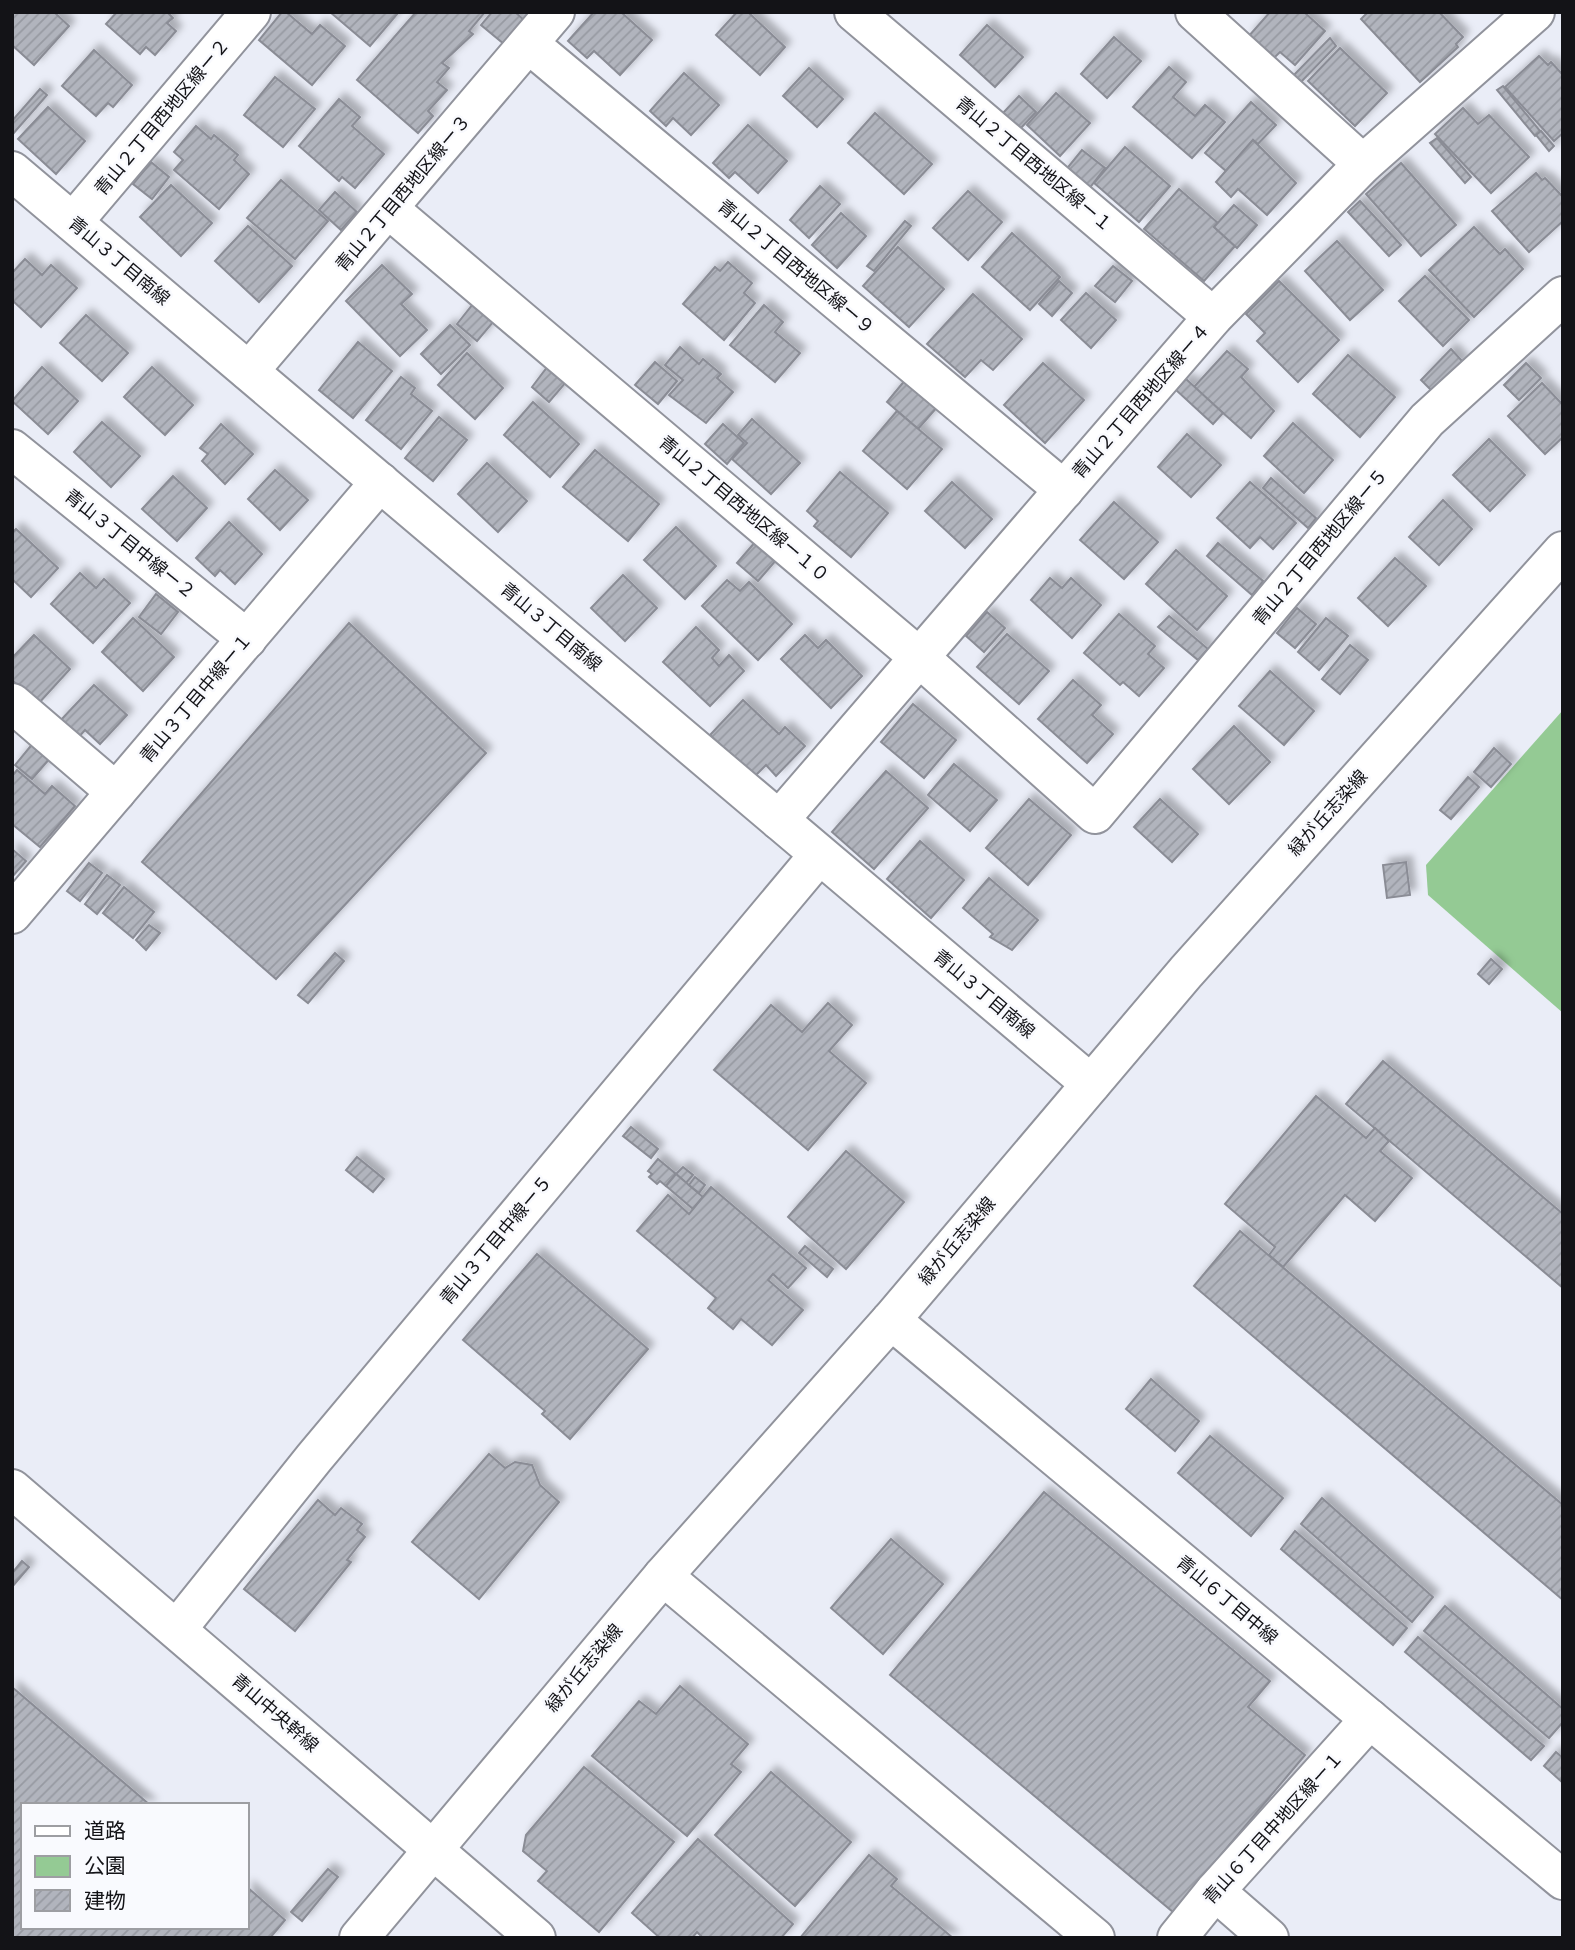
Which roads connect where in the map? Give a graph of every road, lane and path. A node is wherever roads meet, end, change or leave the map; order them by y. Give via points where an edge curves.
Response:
1 (251, 12) edge
2 (555, 12) edge
3 (854, 12) edge
4 (1195, 12) edge
5 (1517, 18) edge
6 (529, 44) junction
7 (1363, 164) junction
8 (12, 171) edge
9 (390, 209) junction
10 (73, 222) junction
11 (1563, 296) edge
12 (1213, 317) junction
13 (249, 372) junction
14 (12, 449) edge
15 (380, 482) junction
16 (1064, 491) junction
17 (1563, 551) edge
18 (247, 639) junction
19 (920, 658) junction
20 (12, 703) edge
21 (116, 792) junction
22 (1095, 814) joint
23 (779, 820) junction
24 (819, 855) junction
25 (12, 914) edge
26 (1091, 1084) junction
27 (891, 1320) junction
28 (12, 1489) edge
29 (663, 1576) junction
30 (177, 1629) junction
31 (1370, 1719) junction
32 (433, 1848) junction
33 (1563, 1880) edge
34 (1215, 1891) junction
35 (359, 1938) edge
36 (536, 1938) edge
37 (1095, 1938) edge
38 (1177, 1938) edge
39 (1269, 1938) edge

1 - 10 street, 青山２丁目西地区線ー２
2 - 6 street, 青山２丁目西地区線ー３
3 - 12 street, 青山２丁目西地区線ー１
4 - 7 street
5 - 7 street, 青山２丁目西地区線ー４
6 - 9 street, 青山２丁目西地区線ー３
6 - 16 street, 青山２丁目西地区線ー９
7 - 12 street, 青山２丁目西地区線ー４
8 - 10 street, 青山３丁目南線
9 - 13 street, 青山２丁目西地区線ー３
9 - 19 street, 青山２丁目西地区線ー１０
10 - 13 street, 青山３丁目南線
11 - 22 street, 青山２丁目西地区線ー５ via 1427,420
12 - 16 street, 青山２丁目西地区線ー４
13 - 15 street, 青山３丁目南線
14 - 18 street, 青山３丁目中線ー２
15 - 18 street, 青山３丁目中線ー１
15 - 23 street, 青山３丁目南線
16 - 19 street, 青山２丁目西地区線ー４
17 - 26 street, 緑が丘志染線
18 - 21 street, 青山３丁目中線ー１
19 - 22 street, 青山２丁目西地区線ー１０
19 - 23 street, 青山２丁目西地区線ー４
20 - 21 street
21 - 25 street, 青山３丁目中線ー１
23 - 24 street, 青山３丁目南線
24 - 26 street, 青山３丁目南線
24 - 30 street, 青山３丁目中線ー５ via 314,1458
26 - 27 street, 緑が丘志染線
27 - 29 street, 緑が丘志染線
27 - 31 street, 青山６丁目中線
28 - 30 street, 青山中央幹線
29 - 32 street, 緑が丘志染線
29 - 37 street
30 - 32 street, 青山中央幹線
31 - 33 street, 青山６丁目中線
31 - 34 street, 青山６丁目中地区線ー１
32 - 35 street, 緑が丘志染線
32 - 36 street, 青山中央幹線
34 - 38 street, 青山６丁目中地区線ー１
34 - 39 street

